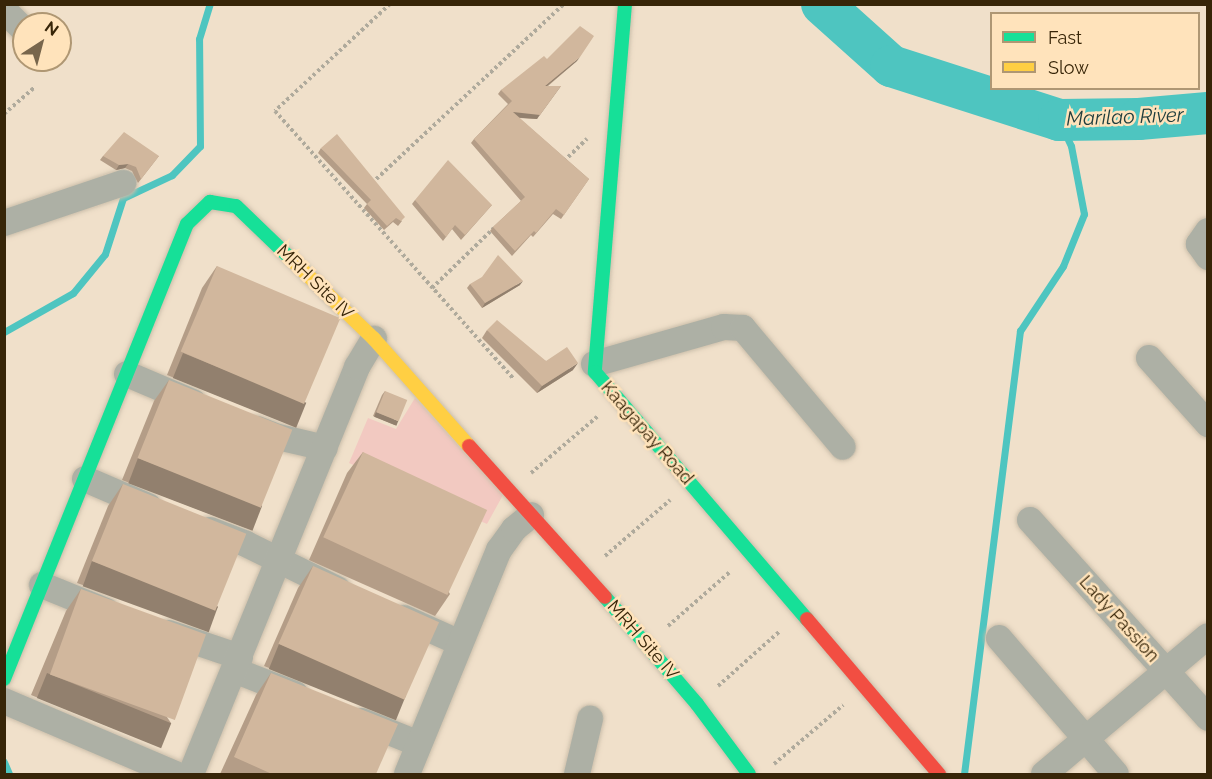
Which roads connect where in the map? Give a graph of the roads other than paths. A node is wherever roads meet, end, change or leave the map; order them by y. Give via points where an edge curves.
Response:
1 (625, 4) edge
2 (123, 183) dead end
3 (4, 223) edge
4 (1208, 231) edge
5 (1208, 257) edge
6 (374, 339) junction
7 (1149, 358) dead end
8 (594, 364) junction
9 (127, 375) junction
10 (1208, 424) edge
11 (325, 447) junction
12 (843, 447) dead end
13 (85, 479) junction
14 (531, 515) junction
15 (1030, 520) dead end
16 (278, 560) junction
17 (42, 585) junction
18 (355, 597) edge
19 (386, 611) edge
20 (1208, 636) edge
21 (999, 639) dead end
22 (460, 643) junction
23 (237, 664) junction
24 (1166, 670) junction
25 (4, 679) edge
26 (4, 701) edge
27 (1208, 718) edge
28 (590, 719) dead end
29 (1084, 739) junction
30 (419, 744) junction
31 (175, 774) edge
32 (191, 774) edge
33 (407, 774) edge
34 (577, 774) edge
35 (749, 774) edge
36 (939, 774) edge
37 (1044, 774) edge
38 (1116, 774) edge

1 - 8 street, Kaagapay Road
2 - 3 street
4 - 5 street via 1199,244
6 - 9 street, MRH Site IV via 236,206 210,202 187,224
6 - 11 street via 357,367
6 - 14 street, MRH Site IV
7 - 10 street
8 - 12 street via 724,327 743,328
8 - 36 street, Kaagapay Road via 600,379
9 - 11 street via 278,438
9 - 13 street, MRH Site IV
11 - 16 street
13 - 16 street
13 - 17 street, MRH Site IV
14 - 22 street via 514,529 499,550
14 - 35 street, MRH Site IV via 698,704
15 - 24 street, Lady Passion
16 - 18 street
16 - 23 street
17 - 23 street
17 - 25 street, MRH Site IV
19 - 22 street
20 - 24 street
21 - 29 street
22 - 30 street
23 - 30 street via 329,708
23 - 32 street
24 - 27 street, Lady Passion
24 - 29 street
26 - 31 street
28 - 34 street
29 - 37 street
29 - 38 street
30 - 33 street

